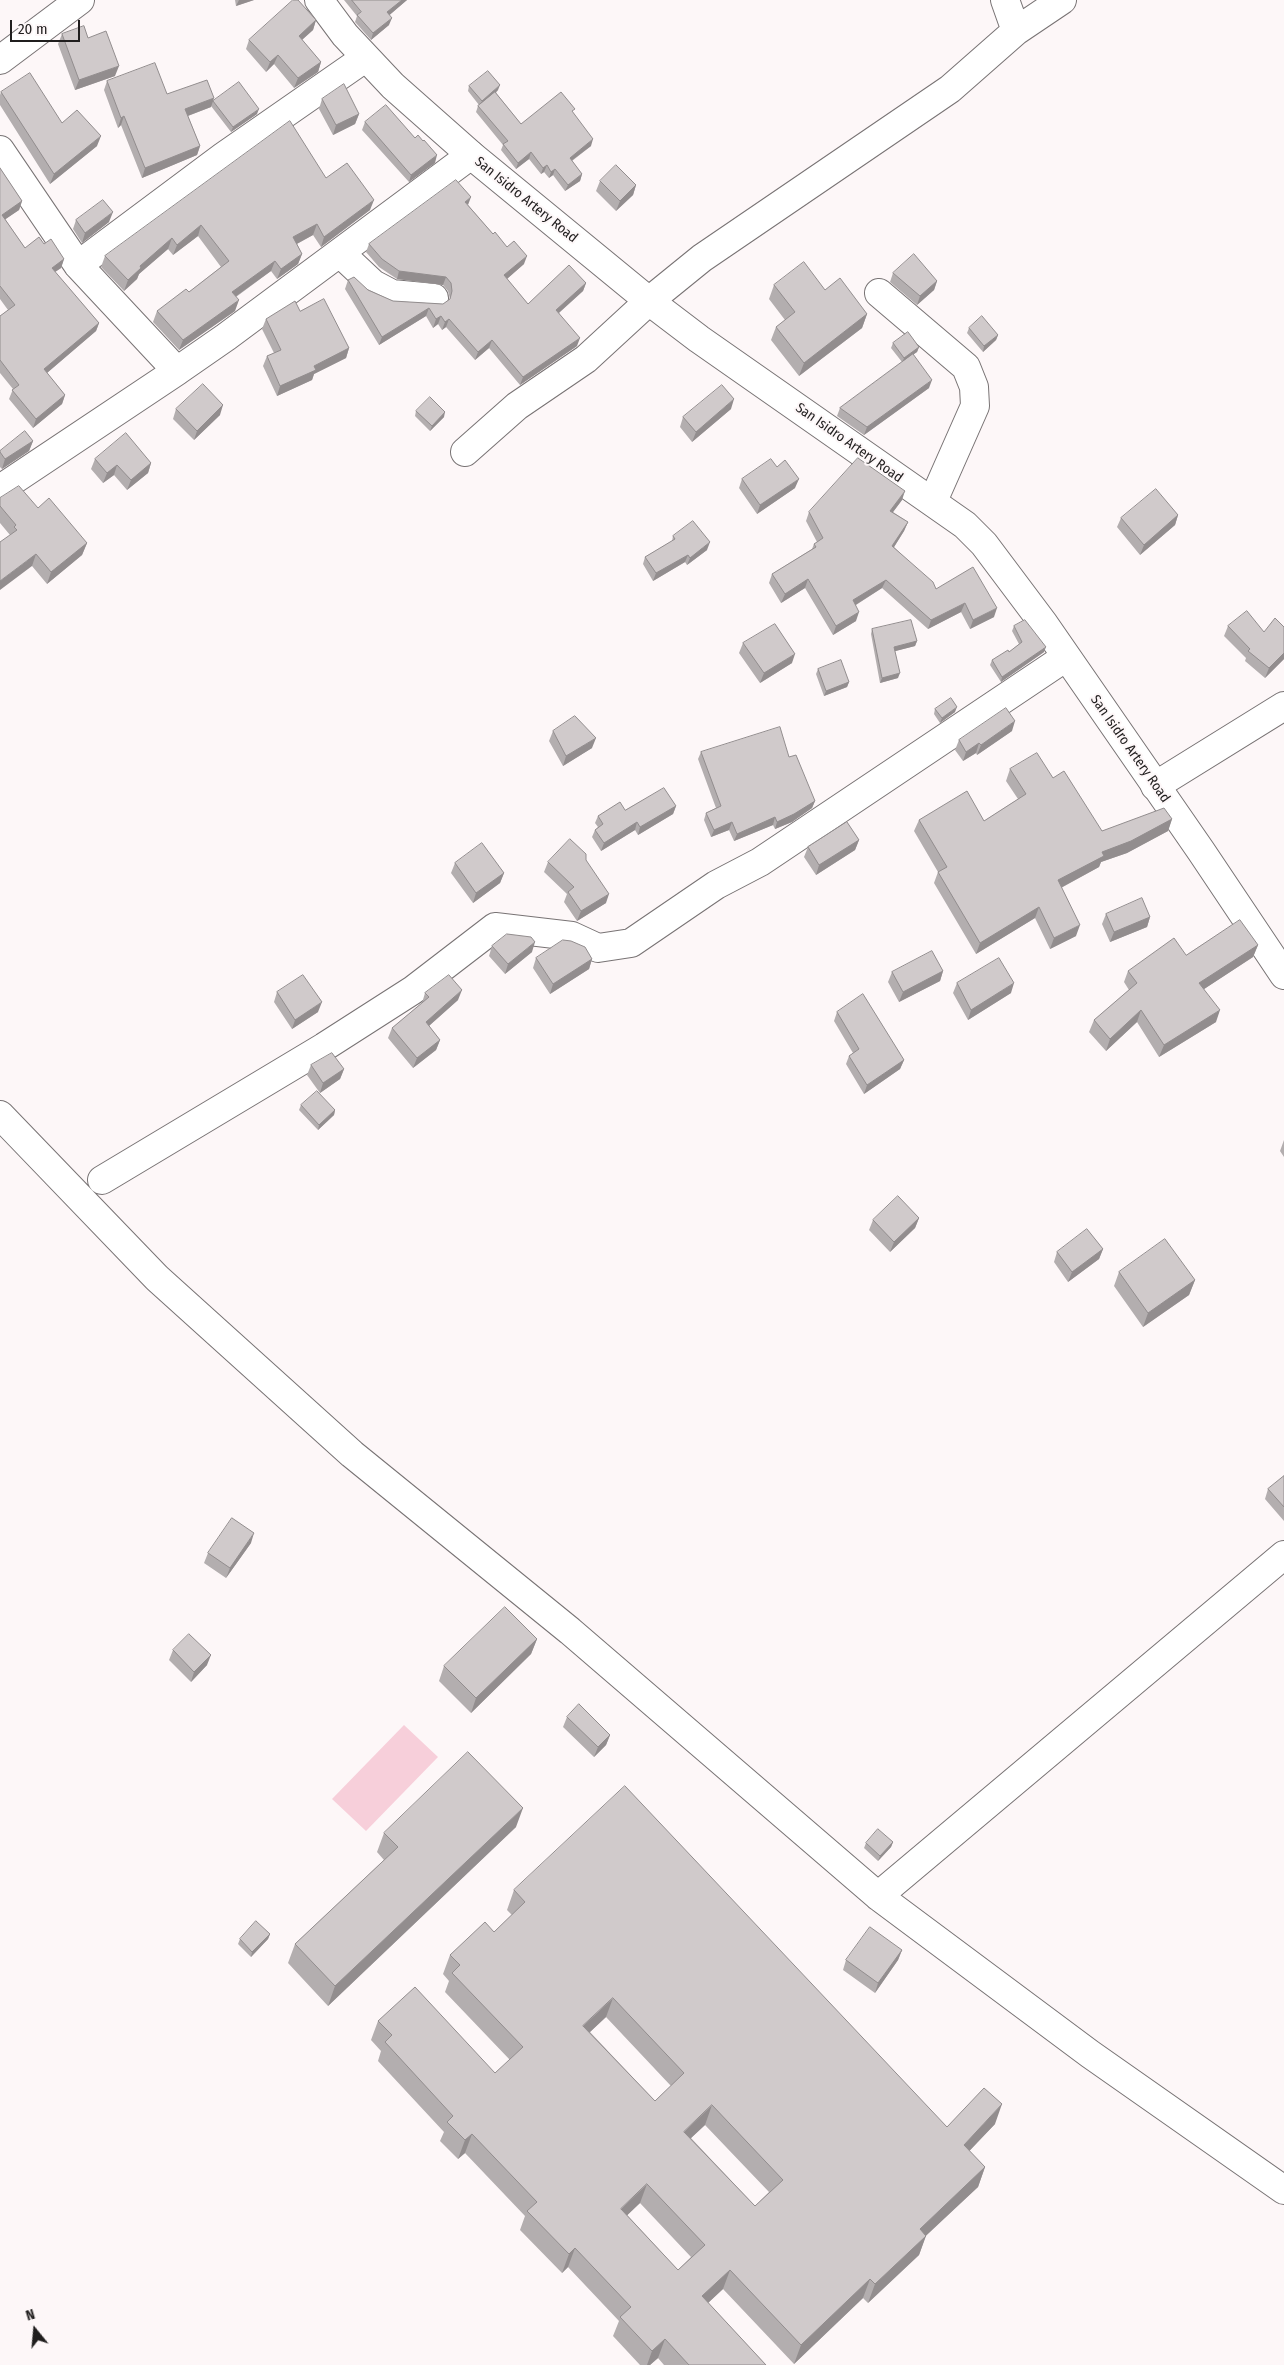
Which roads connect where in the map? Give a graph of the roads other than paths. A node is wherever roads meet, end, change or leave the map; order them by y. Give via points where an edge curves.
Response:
1 (80, 0) edge
2 (319, 0) edge
3 (1004, 0) edge
4 (1062, 0) edge
5 (1016, 31) junction
6 (365, 58) junction
7 (0, 60) edge
8 (0, 150) edge
9 (471, 155) junction
10 (340, 253) junction
11 (78, 265) junction
12 (879, 293) dead end
13 (434, 298) dead end
14 (649, 301) junction
15 (177, 370) junction
16 (465, 452) dead end
17 (0, 490) edge
18 (934, 502) junction
19 (1066, 657) junction
20 (1284, 706) edge
21 (1155, 786) junction
22 (1284, 974) edge
23 (0, 1115) edge
24 (102, 1180) dead end
25 (1284, 1555) edge
26 (878, 1896) junction
27 (1284, 2190) edge

1 - 7 street
2 - 6 street, San Isidro Artery Road
3 - 5 street
4 - 5 street
5 - 14 street via 950,89 702,258
6 - 9 street, San Isidro Artery Road
6 - 11 street via 224,156
8 - 11 street
9 - 10 street
9 - 14 street, San Isidro Artery Road
10 - 13 street via 374,284 392,294
10 - 15 street via 226,338
11 - 15 street
12 - 18 street via 966,368 974,387 975,406
14 - 16 street via 586,360 517,406
14 - 18 street, San Isidro Artery Road
15 - 17 street
18 - 19 street, San Isidro Artery Road via 965,524 984,544
19 - 21 street, San Isidro Artery Road
19 - 24 street via 760,862 716,885 631,943 598,948 572,936 495,927 413,990
20 - 21 street
21 - 22 street, San Isidro Artery Road
23 - 26 street via 157,1278 352,1454 570,1631
25 - 26 street
26 - 27 street via 1090,2054

